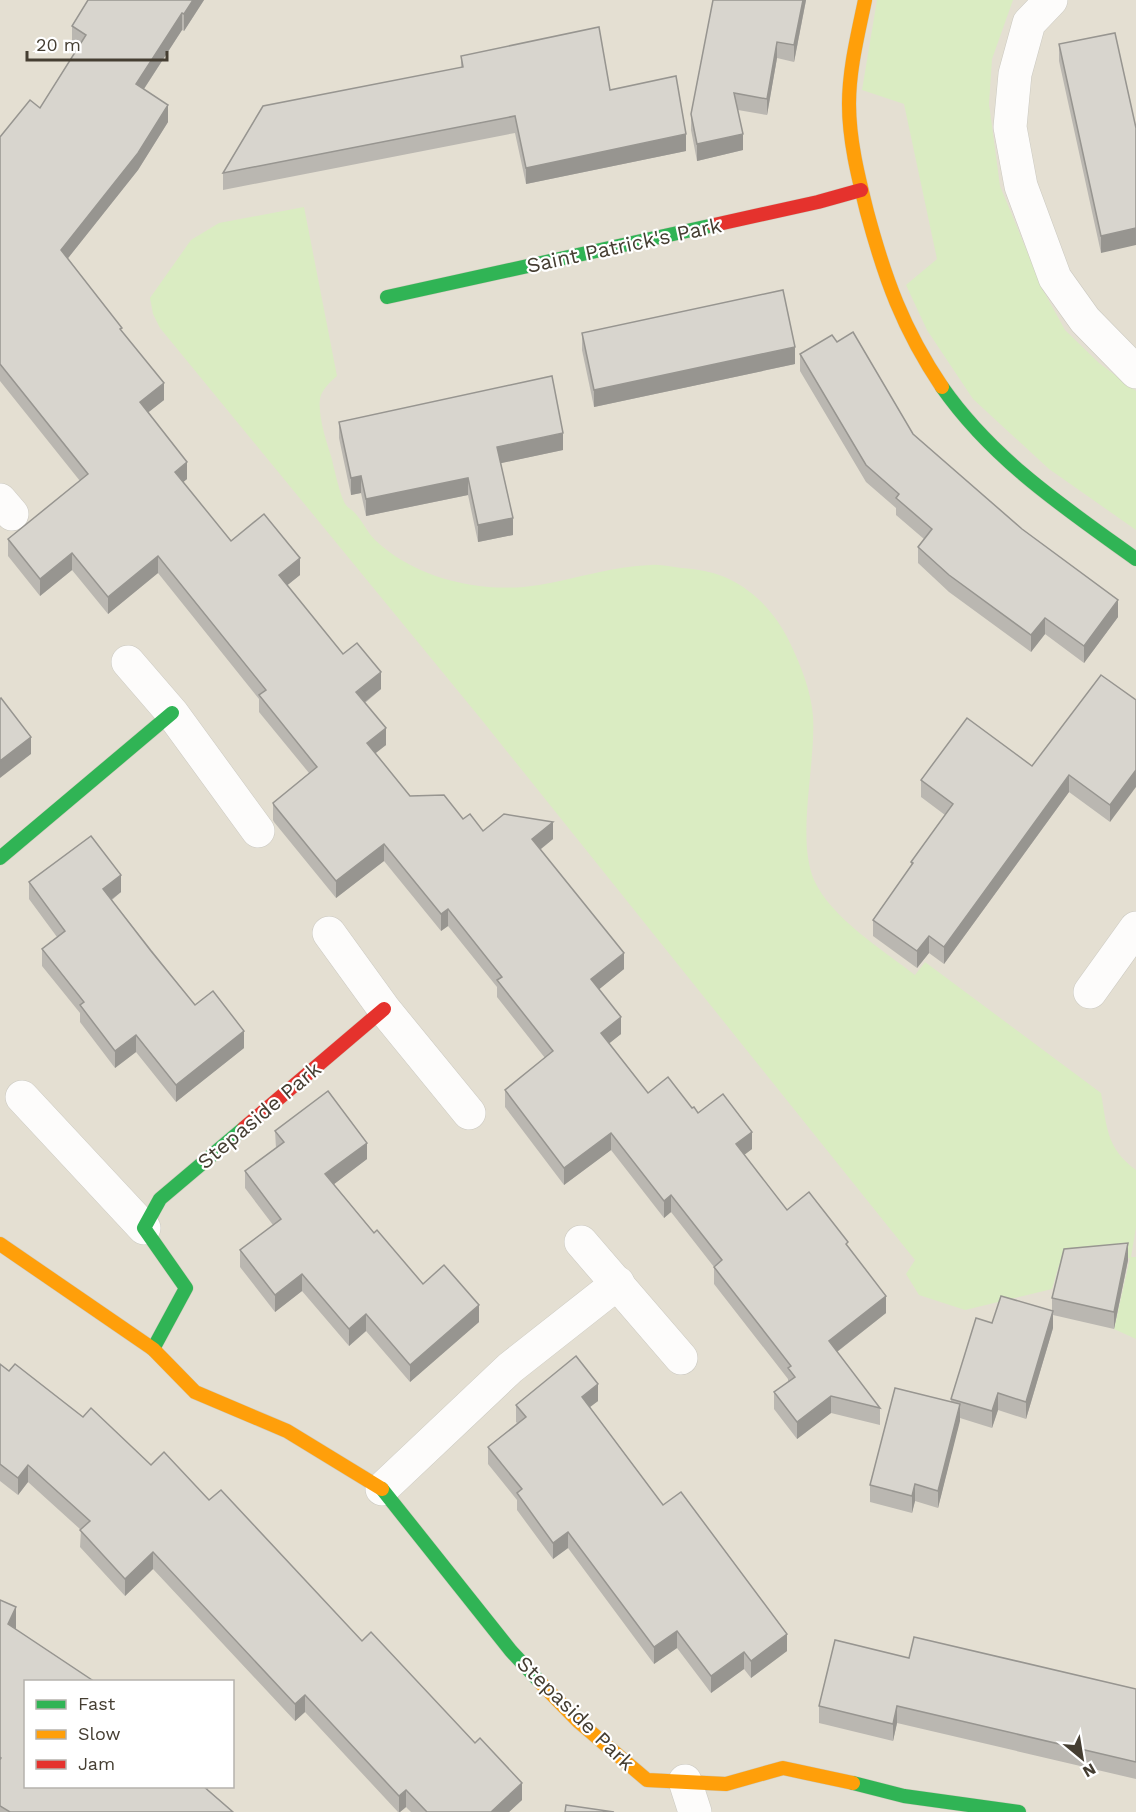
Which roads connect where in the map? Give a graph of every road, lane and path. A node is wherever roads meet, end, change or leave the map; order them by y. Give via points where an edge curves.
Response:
1 (865, 0) edge
2 (1051, 0) edge
3 (861, 190) junction
4 (387, 297) dead end
5 (1136, 372) edge
6 (1136, 560) edge
7 (128, 662) dead end
8 (172, 713) junction
9 (258, 831) dead end
10 (0, 858) edge
11 (1136, 928) edge
12 (329, 933) dead end
13 (1090, 992) dead end
14 (384, 1009) junction
15 (22, 1097) dead end
16 (469, 1113) dead end
17 (144, 1228) junction
18 (581, 1242) dead end
19 (0, 1244) edge
20 (618, 1283) junction
21 (153, 1349) junction
22 (681, 1358) dead end
23 (382, 1488) junction
24 (685, 1781) junction
25 (695, 1812) edge
26 (1019, 1812) edge

1 - 3 street via 849,102 851,143
2 - 5 street via 1029,23 1015,74 1010,127 1021,186 1055,278 1085,320
3 - 4 street, Saint Patrick's Park
3 - 6 street via 887,284 911,334 952,399 999,454
7 - 8 street
8 - 9 street
8 - 10 street
11 - 13 street
12 - 14 street
14 - 16 street
14 - 17 street, Stepaside Park via 159,1199
15 - 17 street
17 - 21 street via 186,1288
18 - 20 street
19 - 21 street, Stepaside Park
20 - 22 street
20 - 23 street via 510,1368
21 - 23 street, Stepaside Park via 195,1392 287,1431
23 - 24 street, Stepaside Park via 511,1651 579,1722 647,1780
24 - 25 street
24 - 26 street, Stepaside Park via 726,1784 783,1768 904,1796

